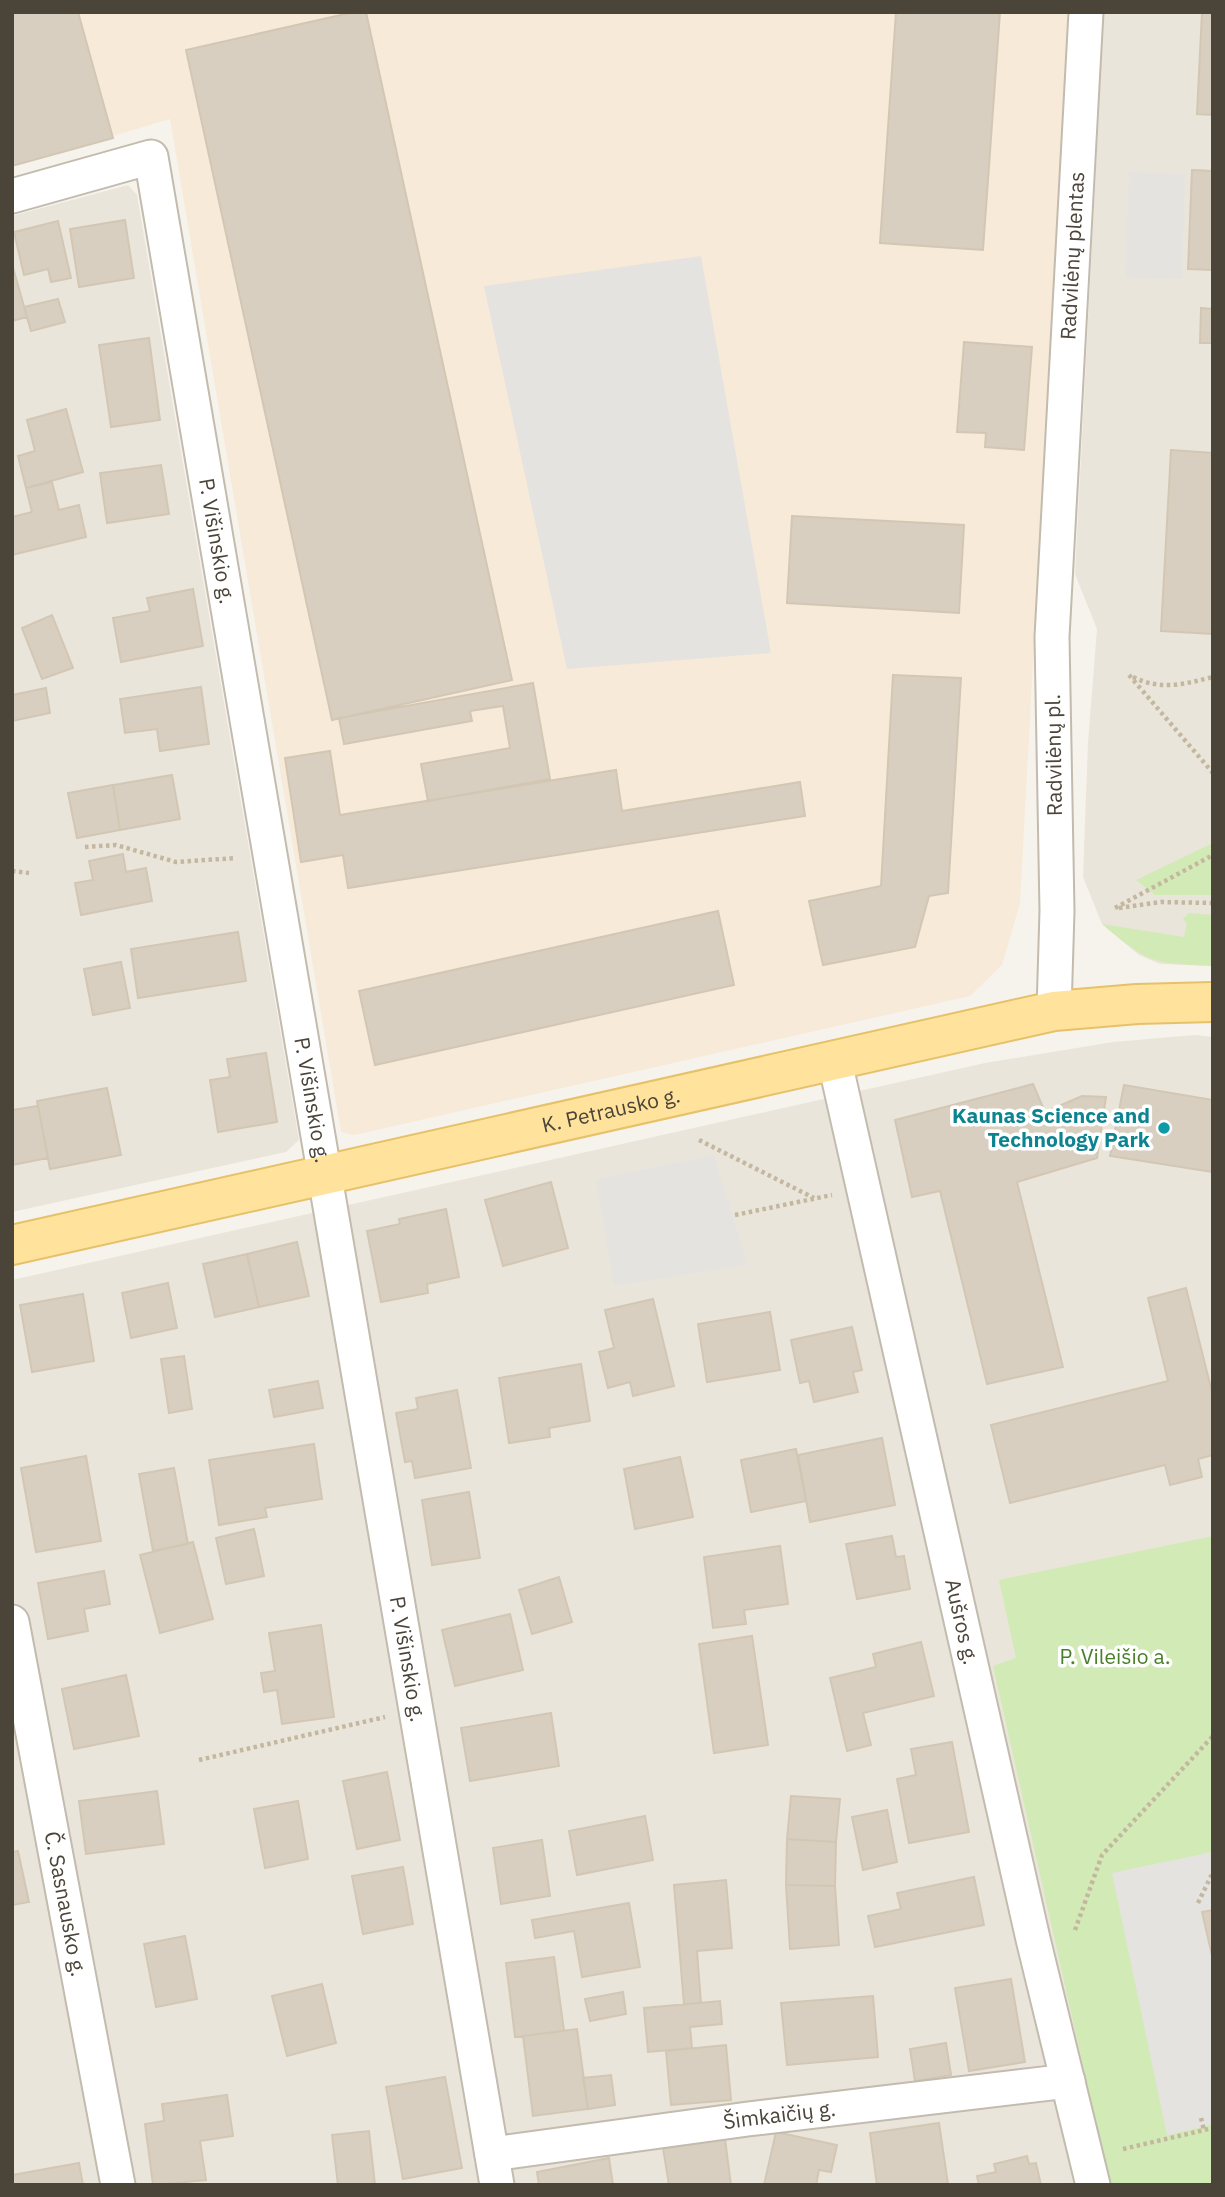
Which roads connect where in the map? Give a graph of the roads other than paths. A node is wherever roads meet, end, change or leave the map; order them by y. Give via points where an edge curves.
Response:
1 (1086, 12) edge
2 (12, 196) edge
3 (1059, 500) joint
4 (1213, 1002) edge
5 (1054, 1011) junction
6 (834, 1058) junction
7 (324, 1174) junction
8 (12, 1245) edge
9 (12, 1622) edge
10 (1068, 2081) junction
11 (494, 2169) edge
12 (118, 2185) edge
13 (1093, 2185) edge

1 - 3 street, Radvilėnų plentas
2 - 7 street, P. Višinskio g. via 151,157
3 - 5 street, Radvilėnų pl. via 1052,636
4 - 5 main road, K. Petrausko g.
5 - 6 main road, K. Petrausko g.
6 - 7 main road, K. Petrausko g.
6 - 10 street, Aušros g.
7 - 8 main road, K. Petrausko g.
7 - 11 street, P. Višinskio g.
9 - 12 street, Č. Sasnausko g.
10 - 11 street, Šimkaičių g. via 748,2119
10 - 13 street, Aušros g.

